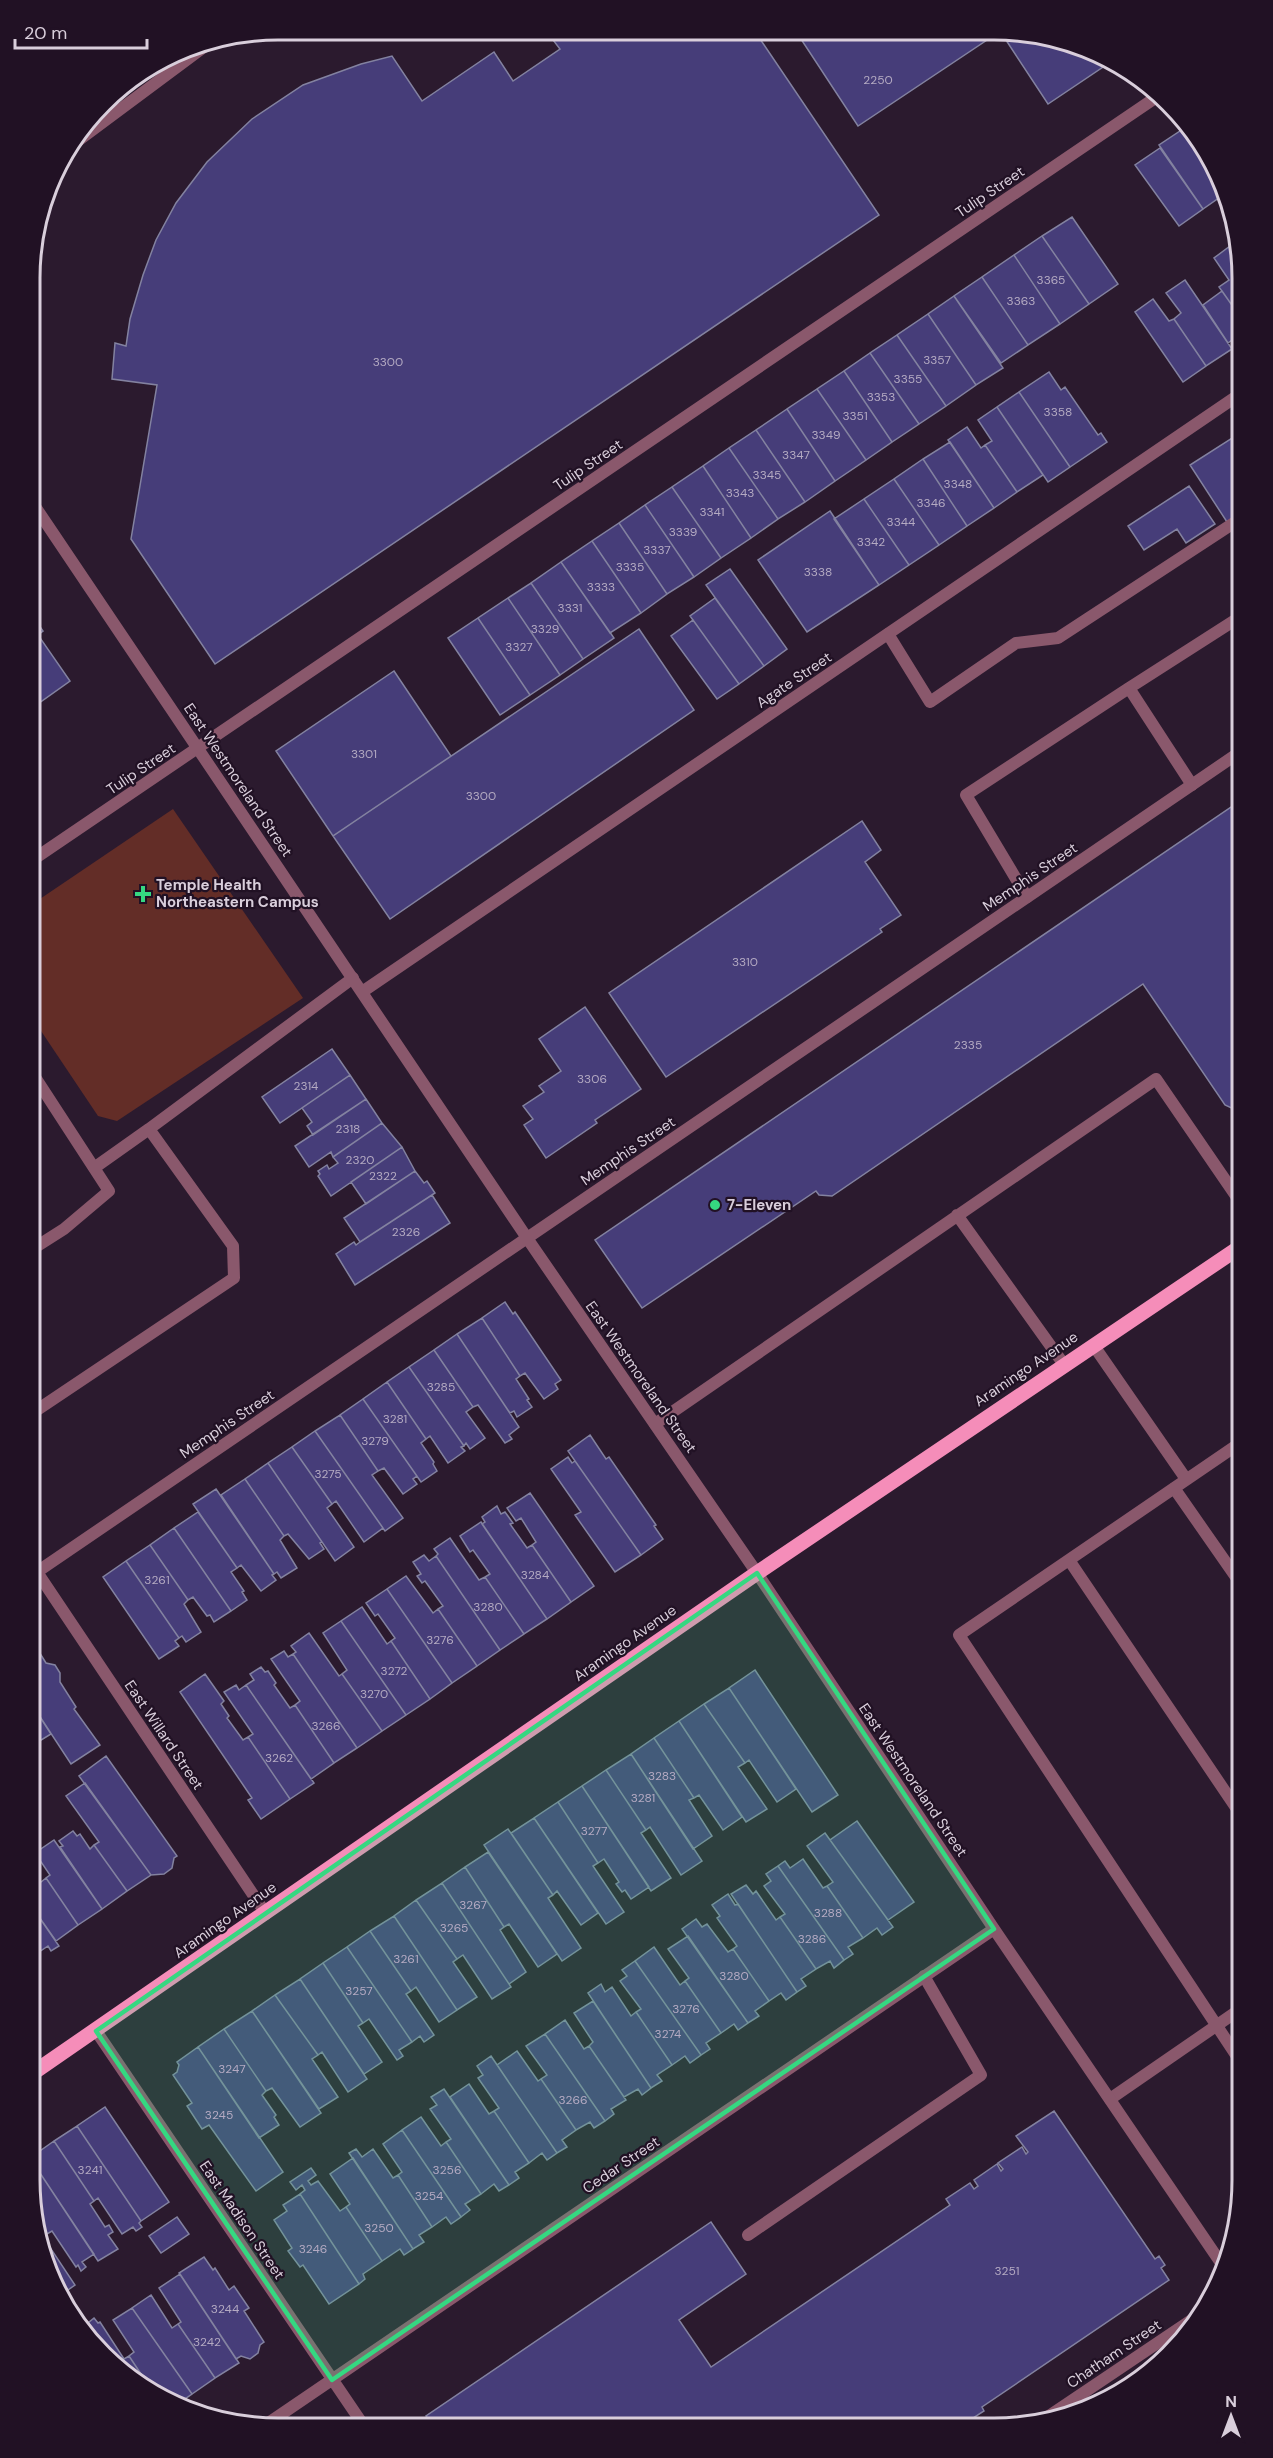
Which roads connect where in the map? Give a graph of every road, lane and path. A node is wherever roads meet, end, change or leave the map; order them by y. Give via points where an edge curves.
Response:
1 (188, 59) edge
2 (1152, 100) edge
3 (95, 128) edge
4 (1232, 399) edge
5 (40, 514) edge
6 (1232, 524) edge
7 (1232, 622) edge
8 (888, 634) junction
9 (1129, 688) junction
10 (198, 748) junction
11 (1232, 758) edge
12 (1192, 785) junction
13 (40, 856) edge
14 (1027, 897) junction
15 (352, 978) junction
16 (362, 992) junction
17 (40, 1085) edge
18 (149, 1129) junction
19 (94, 1168) junction
20 (1232, 1190) edge
21 (957, 1215) junction
22 (527, 1238) junction
23 (40, 1244) edge
24 (1232, 1252) edge
25 (1094, 1346) junction
26 (1065, 1366) junction
27 (40, 1408) edge
28 (655, 1424) junction
29 (1232, 1448) edge
30 (1186, 1479) junction
31 (1174, 1488) junction
32 (1069, 1560) junction
33 (40, 1570) edge
34 (1232, 1571) edge
35 (758, 1573) junction
36 (40, 1583) edge
37 (1232, 1802) edge
38 (266, 1914) junction
39 (994, 1929) junction
40 (924, 1976) junction
41 (1232, 2015) edge
42 (1218, 2025) junction
43 (96, 2031) junction
44 (1232, 2048) edge
45 (40, 2068) edge
46 (1110, 2099) junction
47 (748, 2235) dead end
48 (1219, 2259) edge
49 (1180, 2328) edge
50 (332, 2380) junction
51 (1062, 2408) edge
52 (276, 2418) edge
53 (358, 2418) edge

1 - 3 street
2 - 10 street, Tulip Street
4 - 8 street, Agate Street
5 - 10 street, East Westmoreland Street
6 - 8 street via 1058,638 1016,643 930,702
7 - 9 street
8 - 16 street, Agate Street
9 - 12 street
9 - 14 street via 966,795
10 - 13 street, Tulip Street
10 - 15 street, East Westmoreland Street
11 - 12 street, Memphis Street
12 - 14 street, Memphis Street
14 - 22 street, Memphis Street
15 - 16 street, East Westmoreland Street
15 - 18 street
16 - 22 street, East Westmoreland Street
17 - 19 street
18 - 19 street
18 - 27 street via 233,1246 234,1278
19 - 23 street via 109,1191
20 - 21 street via 1156,1079
21 - 26 street
21 - 28 street
22 - 28 street, East Westmoreland Street
22 - 33 street, Memphis Street
24 - 25 main road, Aramingo Avenue
25 - 26 main road, Aramingo Avenue
25 - 30 street
26 - 35 main road, Aramingo Avenue
28 - 35 street, East Westmoreland Street
29 - 30 street
30 - 31 street
31 - 32 street
31 - 34 street
32 - 37 street
32 - 42 street via 959,1635
35 - 38 main road, Aramingo Avenue
35 - 39 street, East Westmoreland Street
36 - 38 street, East Willard Street
38 - 43 main road, Aramingo Avenue
39 - 40 street, Cedar Street
39 - 46 street, East Westmoreland Street
40 - 47 street via 981,2075
40 - 50 street, Cedar Street
41 - 42 street
42 - 44 street
42 - 46 street
43 - 45 main road, Aramingo Avenue
43 - 50 street, East Madison Street
46 - 48 street, East Westmoreland Street
49 - 51 street, Chatham Street
50 - 52 street, Cedar Street
50 - 53 street, East Madison Street

